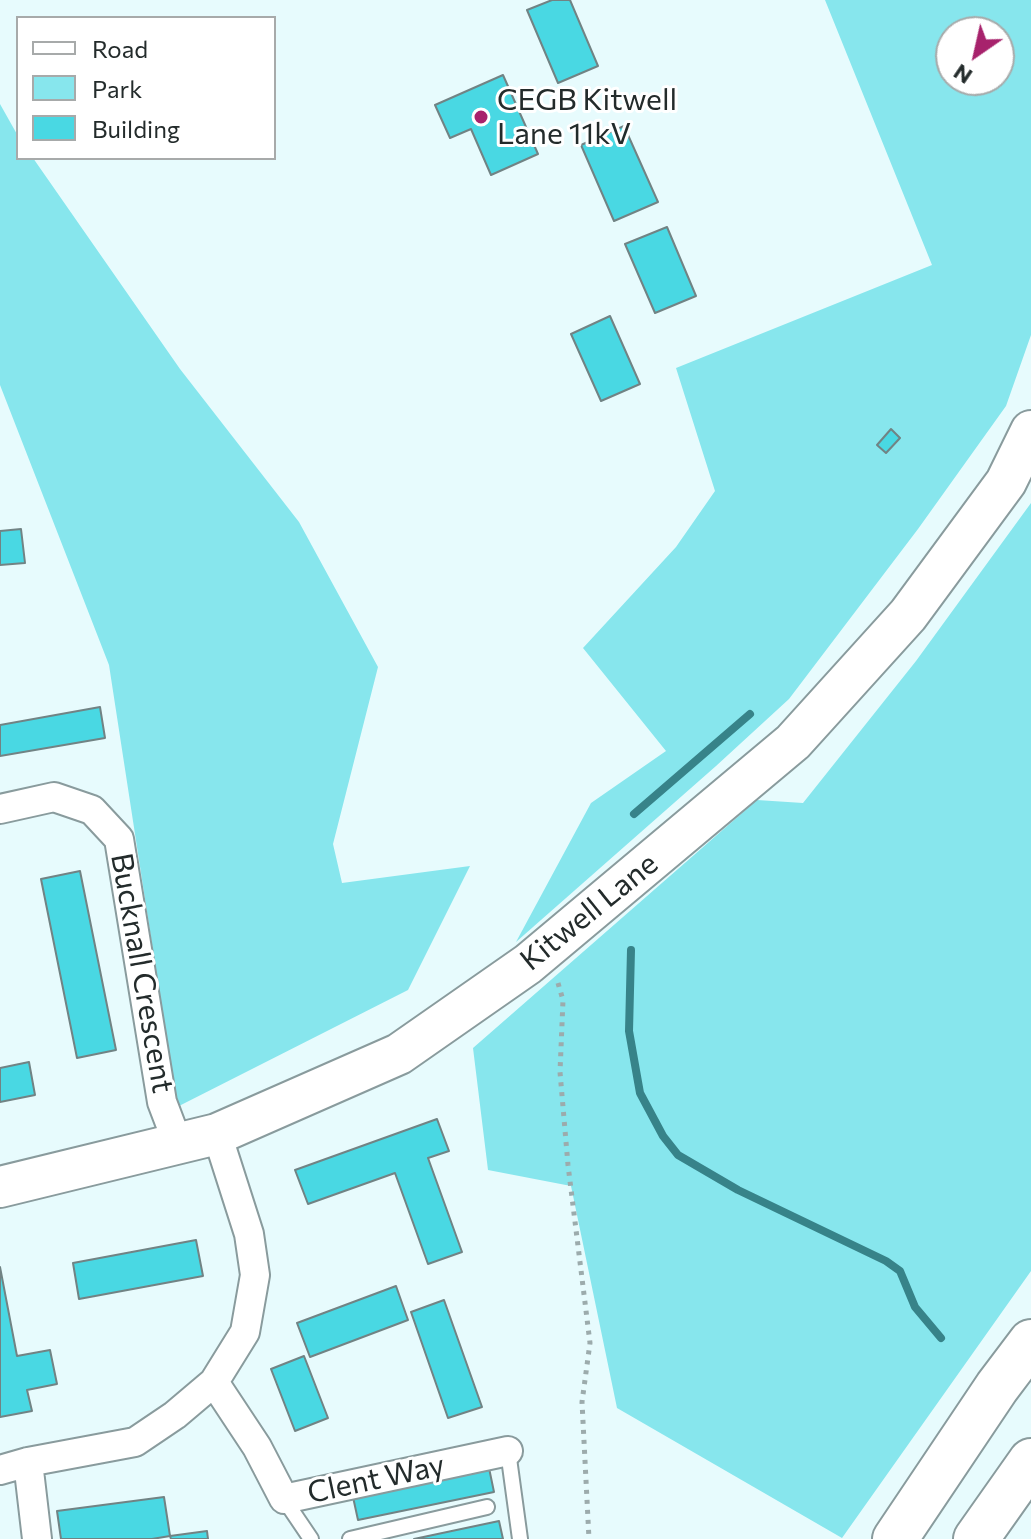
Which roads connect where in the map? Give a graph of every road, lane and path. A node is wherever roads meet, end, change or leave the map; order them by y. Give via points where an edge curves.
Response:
1 (1031, 431) edge
2 (0, 809) edge
3 (548, 947) junction
4 (217, 1134) junction
5 (178, 1144) junction
6 (0, 1187) edge
7 (1031, 1333) edge
8 (1031, 1342) edge
9 (214, 1382) junction
10 (997, 1387) junction
11 (508, 1451) joint
12 (1031, 1461) edge
13 (28, 1462) junction
14 (0, 1470) edge
15 (1031, 1483) edge
16 (284, 1499) junction
17 (487, 1507) dead end
18 (37, 1539) edge
19 (311, 1539) edge
20 (350, 1539) edge
21 (520, 1539) edge
22 (589, 1539) edge
23 (895, 1539) edge
24 (976, 1539) edge
25 (985, 1539) edge

1 - 3 street, Kitwell Lane via 1006,482 908,615 793,742
2 - 5 street, Bucknall Crescent via 54,797 92,810 119,839 162,1102
3 - 4 street, Kitwell Lane via 399,1054
3 - 22 path via 563,1000 560,1072 590,1343 582,1402
4 - 5 street, Kitwell Lane
4 - 9 street via 249,1234 255,1275 245,1332
5 - 6 street, Kitwell Lane
7 - 10 highway
8 - 10 highway
9 - 13 street via 135,1442
9 - 16 street, Clent Way
10 - 23 highway
11 - 16 street, Clent Way
11 - 21 lane
12 - 24 highway
13 - 14 street
13 - 18 street
15 - 25 highway
16 - 19 lane
17 - 20 lane

